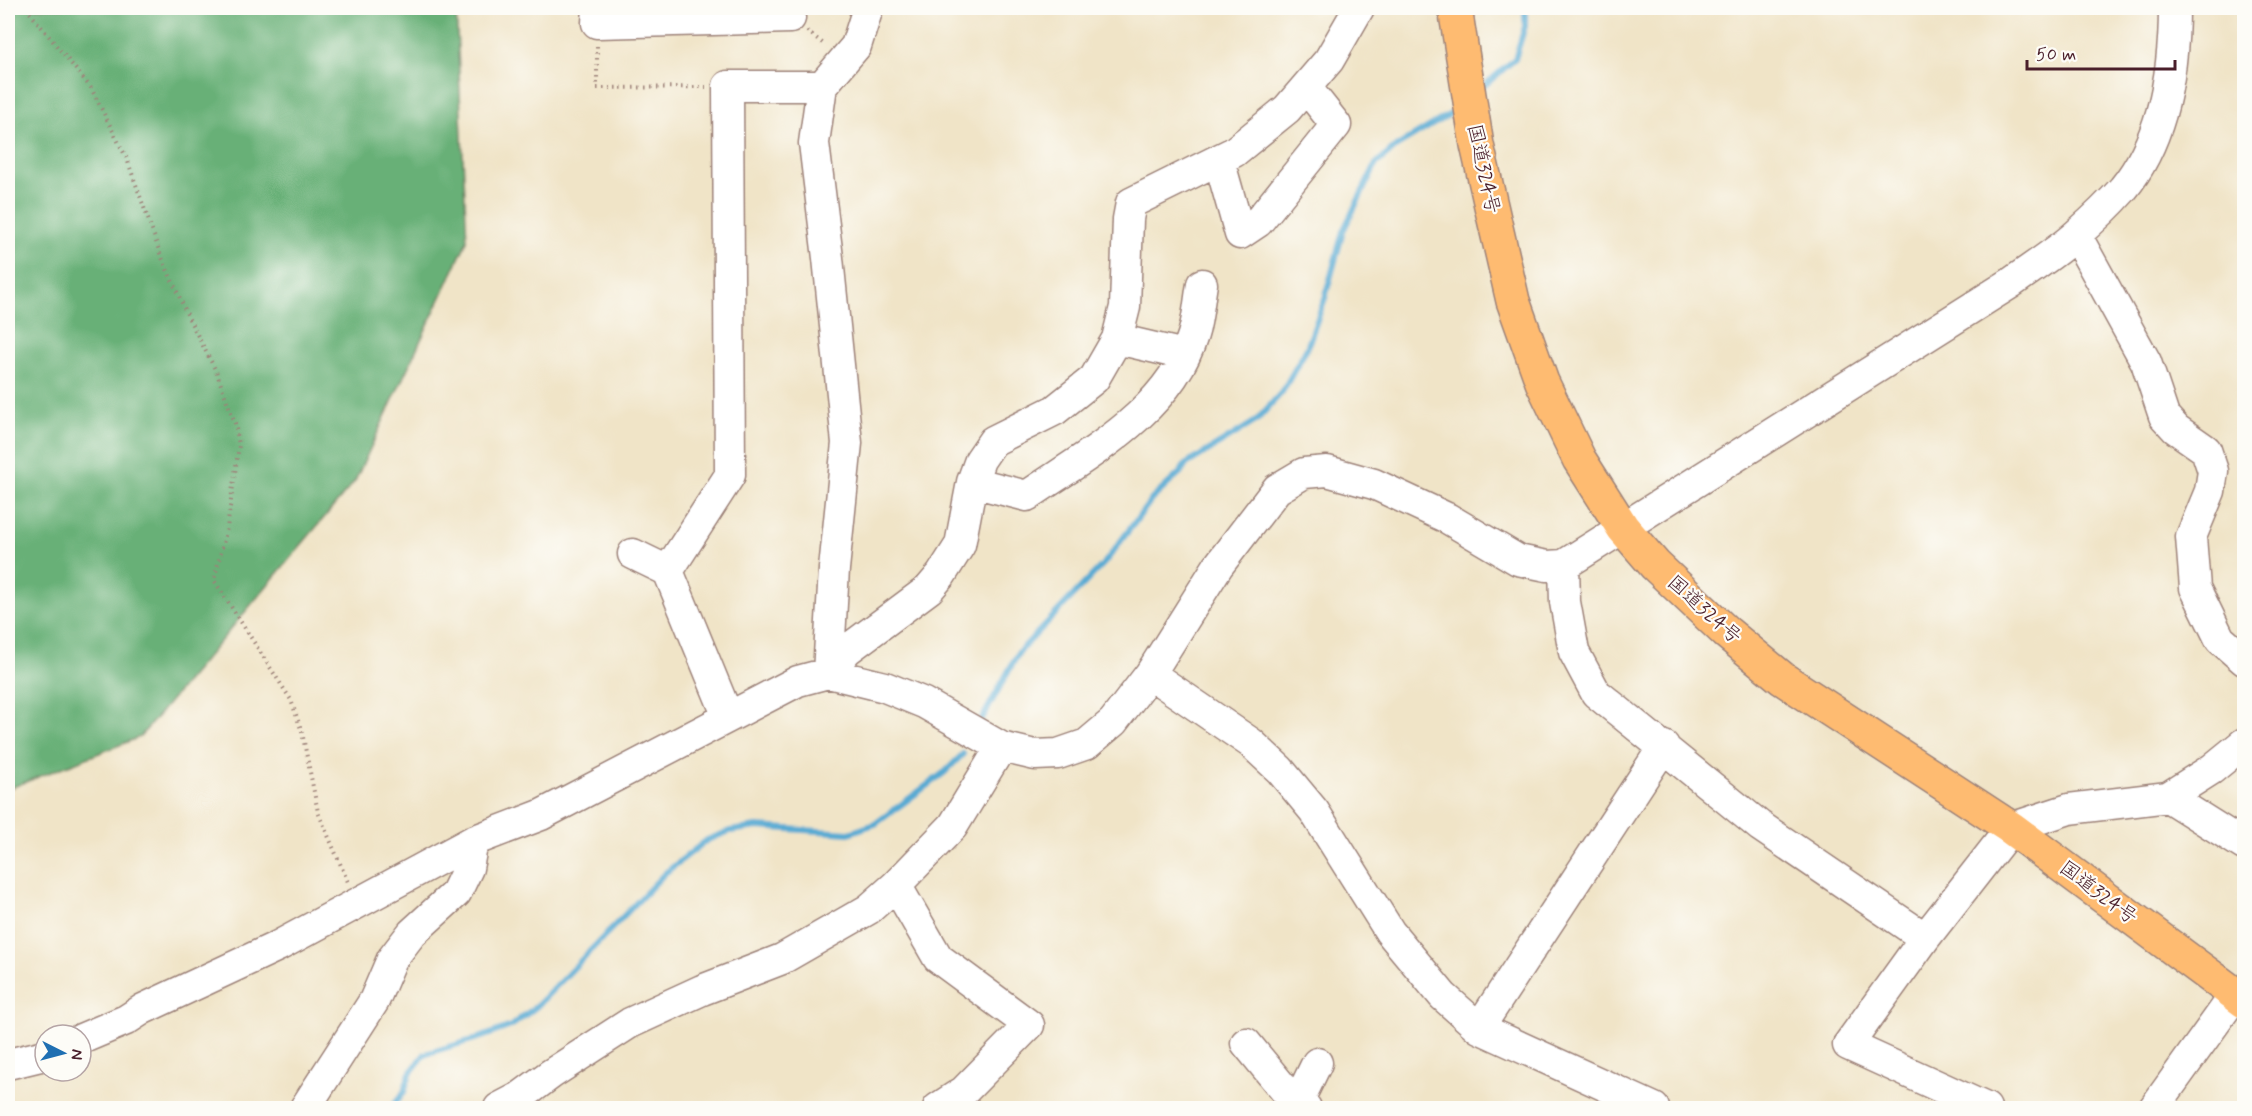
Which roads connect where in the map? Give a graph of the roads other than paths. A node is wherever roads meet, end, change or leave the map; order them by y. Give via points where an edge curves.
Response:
1 (868, 8) edge
2 (1359, 8) edge
3 (1455, 8) edge
4 (2174, 8) edge
5 (790, 13) edge
6 (674, 14) edge
7 (598, 15) edge
8 (822, 86) junction
9 (1306, 87) junction
10 (1219, 160) junction
11 (2076, 235) junction
12 (1202, 284) dead end
13 (1117, 339) junction
14 (1185, 355) junction
15 (972, 482) junction
16 (1623, 528) junction
17 (633, 554) dead end
18 (1564, 565) junction
19 (668, 571) junction
20 (2244, 660) edge
21 (828, 674) junction
22 (1149, 674) junction
23 (728, 717) junction
24 (2244, 743) edge
25 (1664, 746) junction
26 (1001, 747) junction
27 (2168, 797) junction
28 (2011, 828) junction
29 (473, 841) junction
30 (2244, 845) edge
31 (896, 885) junction
32 (1925, 938) junction
33 (2240, 998) edge
34 (1479, 1028) junction
35 (93, 1034) edge
36 (1246, 1042) dead end
37 (33, 1058) edge
38 (1317, 1063) dead end
39 (8, 1064) edge
40 (1300, 1107) edge
41 (305, 1108) edge
42 (499, 1108) edge
43 (938, 1108) edge
44 (1654, 1108) edge
45 (1986, 1108) edge
46 (2154, 1108) edge

1 - 8 street via 856,46
2 - 9 street via 1329,60
3 - 16 highway, 国道324号 via 1477,145 1513,300 1542,382 1579,459
4 - 11 street via 2174,48 2165,101 2147,151 2123,188
5 - 6 street
6 - 7 street
8 - 19 street via 728,86 730,475
8 - 21 street via 813,143 847,443
9 - 10 street via 1287,109
9 - 10 street via 1336,125 1258,222 1240,234
10 - 13 street via 1131,203 1125,307
11 - 16 street via 2011,283
11 - 20 street via 2146,362 2164,416 2206,450 2213,471 2210,491 2191,537 2195,588 2220,639
12 - 14 street via 1194,333
13 - 14 street
13 - 15 street via 1094,379 1055,410 993,441
14 - 15 street via 1157,398 1127,428 1027,496
15 - 21 street via 960,545 941,575 929,589 847,650
16 - 18 street
16 - 28 highway, 国道324号 via 1655,566 1783,679
17 - 19 street
18 - 22 street via 1518,560 1447,518 1374,484 1327,471 1304,473 1277,489 1218,566
18 - 25 street via 1565,602 1574,652 1596,693
19 - 23 street
21 - 23 street via 798,681
21 - 26 street via 885,687 924,703
22 - 26 street via 1113,722 1087,744 1058,754 1035,755
22 - 34 street via 1251,743 1280,770 1314,811 1390,932 1443,996
23 - 29 street via 541,815
24 - 27 street
25 - 32 street via 1760,826
25 - 34 street
26 - 31 street via 953,826
27 - 28 street via 2068,809
27 - 30 street
28 - 32 street
28 - 33 highway, 国道324号
29 - 35 street via 278,945
29 - 41 street via 468,868 456,893 412,933 392,960 374,1001
31 - 42 street via 869,909 782,959 630,1023
31 - 43 street via 938,958 1029,1025 964,1091
32 - 45 street via 1848,1045
33 - 46 street
34 - 44 street
36 - 40 street
37 - 39 street
38 - 40 street

